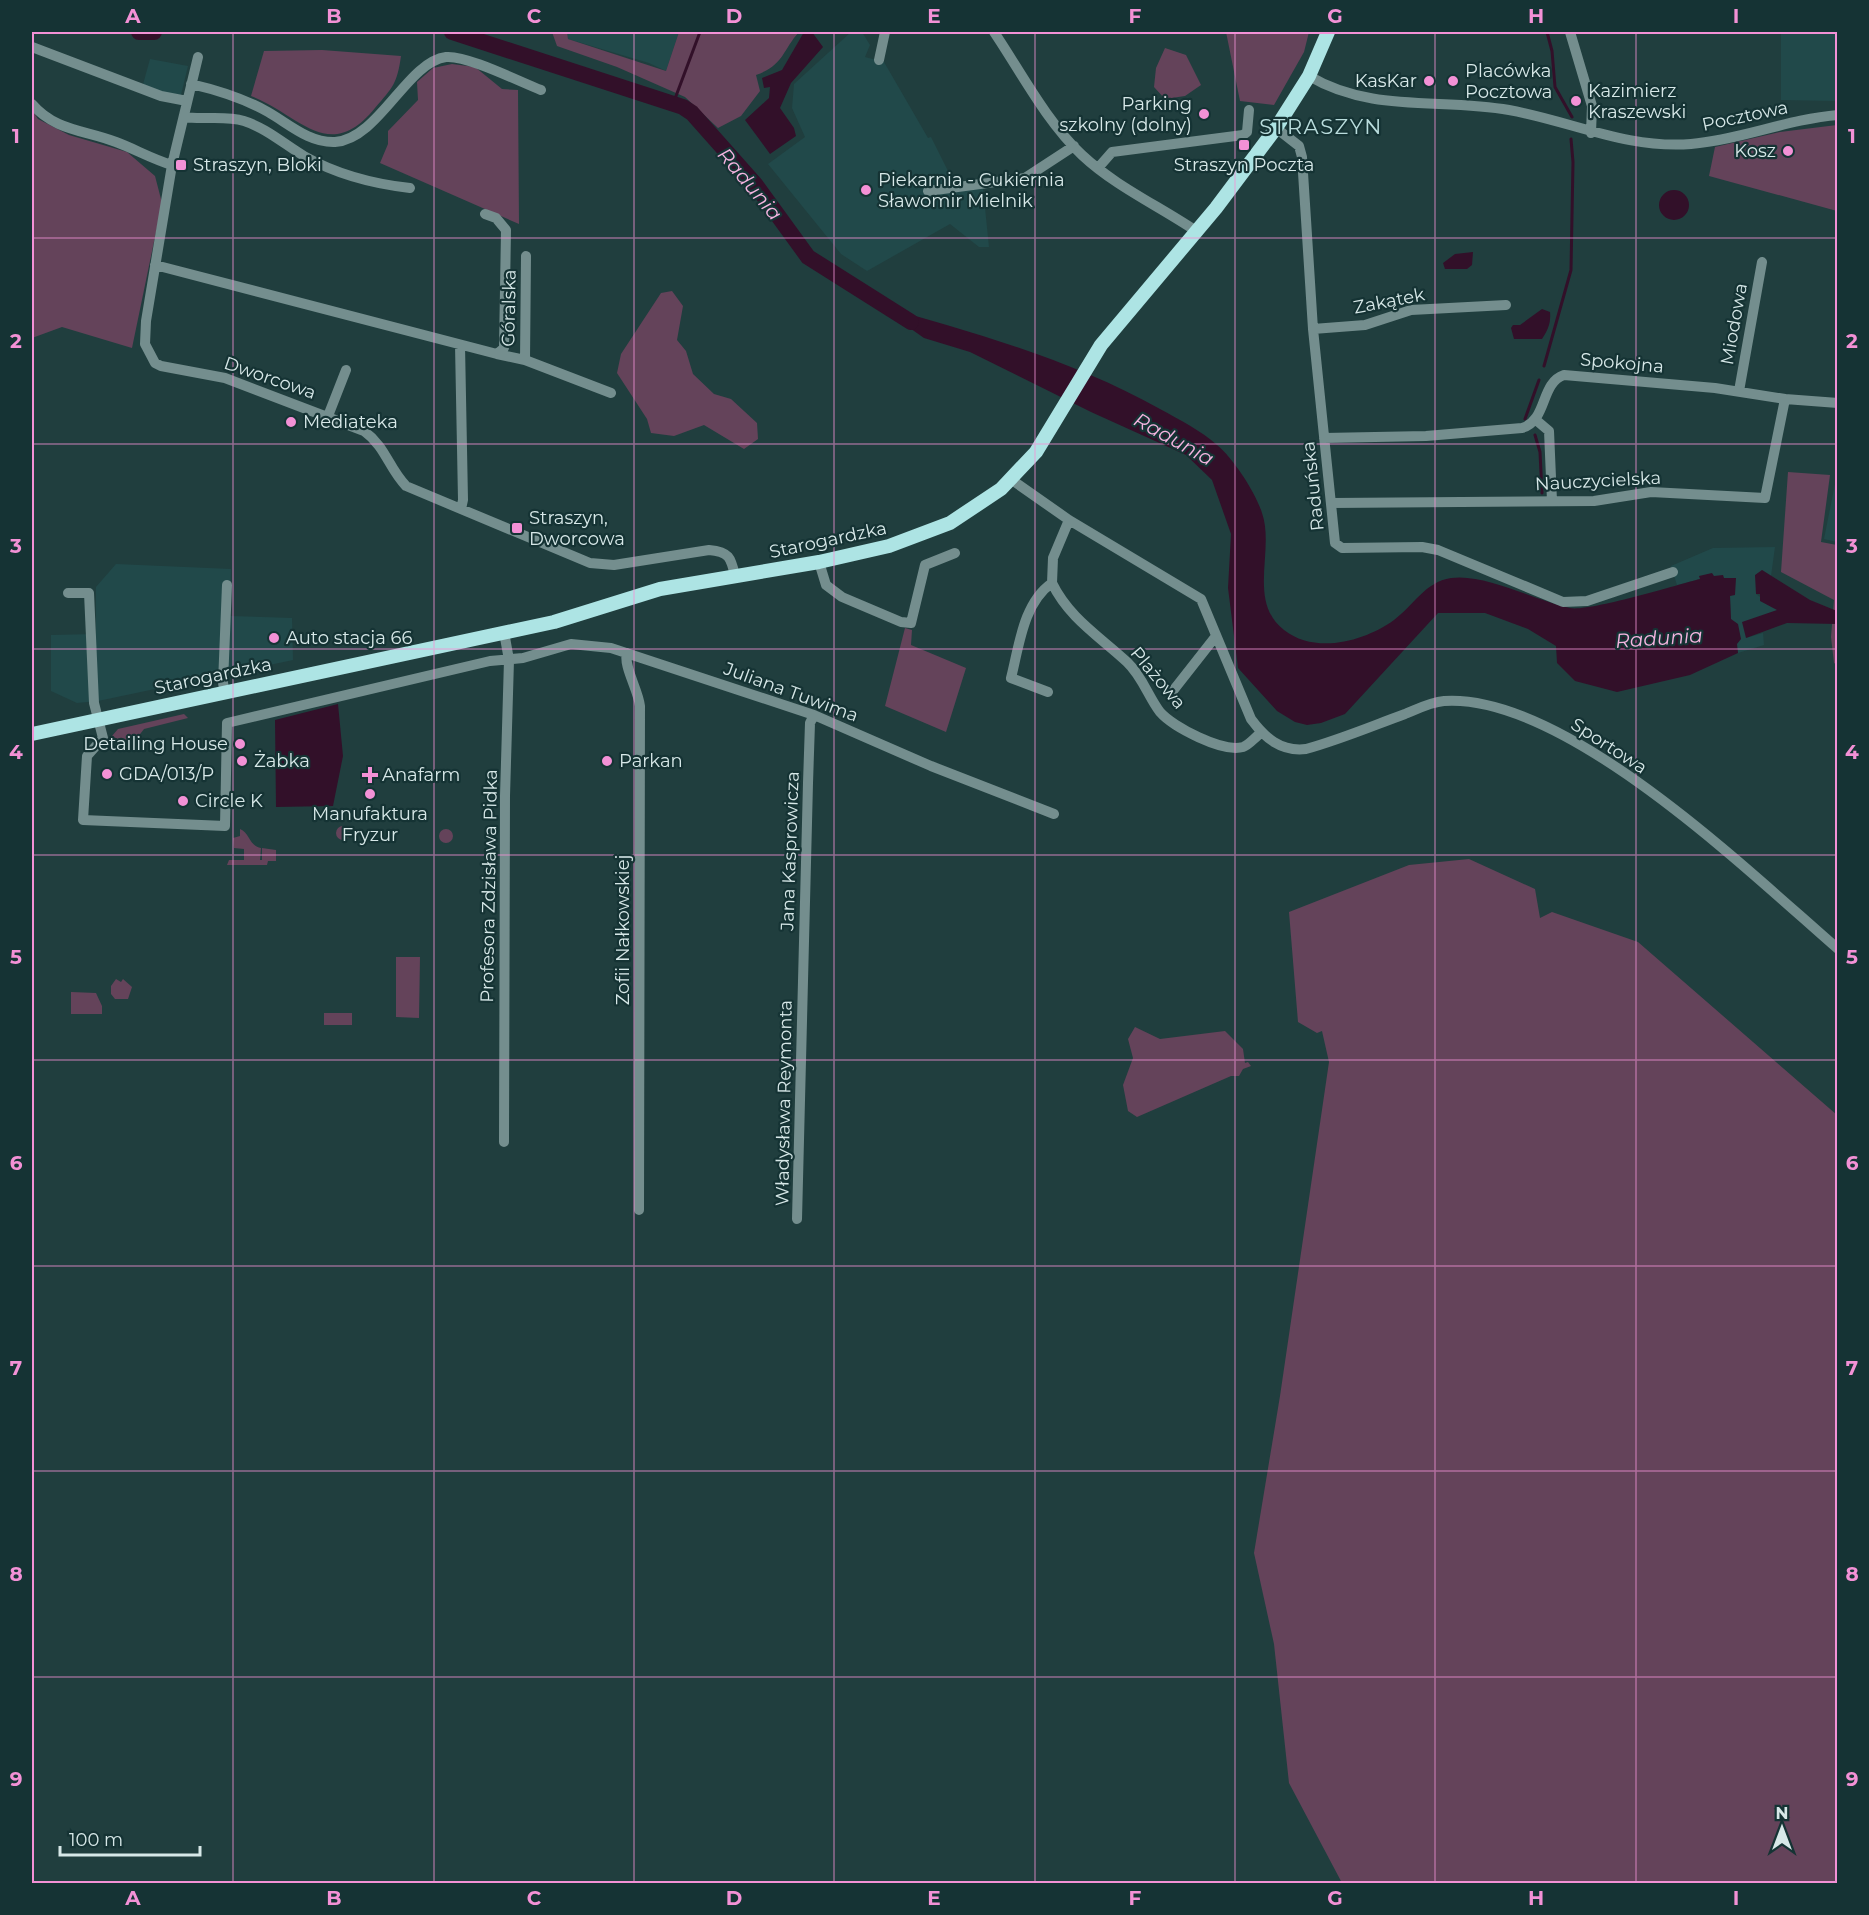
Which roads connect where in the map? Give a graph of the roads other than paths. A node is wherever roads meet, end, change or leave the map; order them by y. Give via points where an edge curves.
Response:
1 (885, 32) edge
2 (994, 32) edge
3 (1328, 32) edge
4 (1570, 32) edge
5 (32, 47) edge
6 (198, 57) dead end
7 (879, 60) dead end
8 (1310, 76) junction
9 (191, 84) junction
10 (541, 90) dead end
11 (187, 101) junction
12 (32, 104) edge
13 (1249, 110) dead end
14 (1838, 115) edge
15 (184, 117) junction
16 (1276, 128) junction
17 (1591, 133) junction
18 (1074, 146) junction
19 (172, 165) junction
20 (1098, 168) junction
21 (410, 188) dead end
22 (928, 191) dead end
23 (485, 214) dead end
24 (1196, 231) junction
25 (526, 256) dead end
26 (1762, 262) dead end
27 (155, 265) junction
28 (1506, 305) dead end
29 (1313, 329) junction
30 (459, 345) junction
31 (498, 354) junction
32 (525, 360) junction
33 (346, 370) dead end
34 (1739, 391) junction
35 (611, 393) dead end
36 (1785, 399) junction
37 (1838, 403) edge
38 (328, 416) junction
39 (1536, 420) junction
40 (1324, 438) junction
41 (1012, 480) junction
42 (1552, 501) junction
43 (1331, 503) junction
44 (461, 509) junction
45 (1070, 520) junction
46 (955, 553) dead end
47 (819, 562) junction
48 (1669, 575) dead end
49 (735, 576) junction
50 (1052, 583) junction
51 (227, 585) dead end
52 (68, 593) dead end
53 (504, 632) junction
54 (1216, 636) junction
55 (627, 653) junction
56 (509, 660) junction
57 (1048, 692) dead end
58 (1172, 692) dead end
59 (225, 693) junction
60 (814, 715) junction
61 (99, 719) junction
62 (1261, 733) junction
63 (32, 734) edge
64 (1054, 814) dead end
65 (1838, 949) edge
66 (803, 988) joint
67 (504, 1142) dead end
68 (639, 1210) dead end
69 (798, 1219) dead end

1 - 7 street
2 - 18 street
3 - 8 main road, Starogardzka
4 - 17 street via 1592,106
5 - 11 street via 161,96
6 - 9 street, Dworcowa
8 - 16 main road, Starogardzka
8 - 17 street, Pocztowa via 1351,96 1506,110
9 - 10 street via 269,112 300,134 335,142 364,130 427,66 446,57 480,65
9 - 11 street, Dworcowa
11 - 15 street, Dworcowa
12 - 19 street via 71,131 117,142
13 - 20 street via 1247,132 1243,135 1112,152
14 - 17 street, Pocztowa via 1692,144 1640,143
15 - 19 street, Dworcowa
15 - 21 street via 242,120 335,170
16 - 24 main road, Starogardzka
16 - 29 street, Raduńska via 1299,146 1302,157
18 - 20 street
18 - 22 street via 1025,178
19 - 27 street, Dworcowa
20 - 24 street
23 - 31 street via 496,218 506,230 504,348
24 - 41 main road, Starogardzka via 1109,334 1036,452
25 - 32 street, Góralska
26 - 34 street, Miodowa
27 - 30 street
27 - 38 street, Dworcowa via 145,344 155,363 168,369 225,378
28 - 29 street, Zakątek via 1411,310 1365,325
29 - 40 street, Raduńska
30 - 31 street
30 - 44 street
31 - 32 street, Góralska
32 - 35 street, Góralska
33 - 38 street
34 - 36 street, Spokojna
34 - 39 street, Spokojna via 1563,375 1554,381
36 - 37 street, Spokojna
36 - 42 street, Nauczycielska via 1765,498 1651,492 1594,501
38 - 44 street, Dworcowa via 377,441 406,486
39 - 40 street via 1522,428
39 - 42 street via 1549,431
40 - 43 street, Raduńska
41 - 45 street
41 - 47 main road, Starogardzka via 982,504 931,532
42 - 43 street, Nauczycielska
43 - 48 street, Raduńska via 1335,543 1342,548 1438,550 1563,602 1587,601
44 - 49 street, Dworcowa via 590,563 614,565 709,550 725,552 731,558
45 - 50 street via 1053,558
45 - 54 street via 1201,599
46 - 47 street via 925,566 911,623 842,597 826,585
47 - 49 main road, Starogardzka
49 - 53 main road, Starogardzka via 660,589 554,622
50 - 57 street via 1039,595 1026,619 1011,678
50 - 62 street, Plażowa via 1074,616 1128,663 1169,720 1222,746 1245,746
51 - 59 street
52 - 61 street via 89,593 94,703
53 - 56 street, Profesora Zdzisława Pidka
53 - 59 main road, Starogardzka
54 - 58 street, Plażowa
54 - 62 street via 1251,719
55 - 56 street, Juliana Tuwima via 579,643
55 - 60 street, Juliana Tuwima
55 - 68 street, Zofii Nałkowskiej via 625,662 635,682 640,706
56 - 61 street, Juliana Tuwima via 226,723 225,826 83,820 86,761 103,738
56 - 67 street, Profesora Zdzisława Pidka
59 - 61 main road, Starogardzka
60 - 64 street, Juliana Tuwima
60 - 66 street, Jana Kasprowicza via 810,723
61 - 63 main road, Starogardzka
62 - 65 street, Sportowa via 1290,749 1318,746 1443,701 1491,705 1532,720 1579,742 1651,793 1736,860
66 - 69 street, Władysława Reymonta

